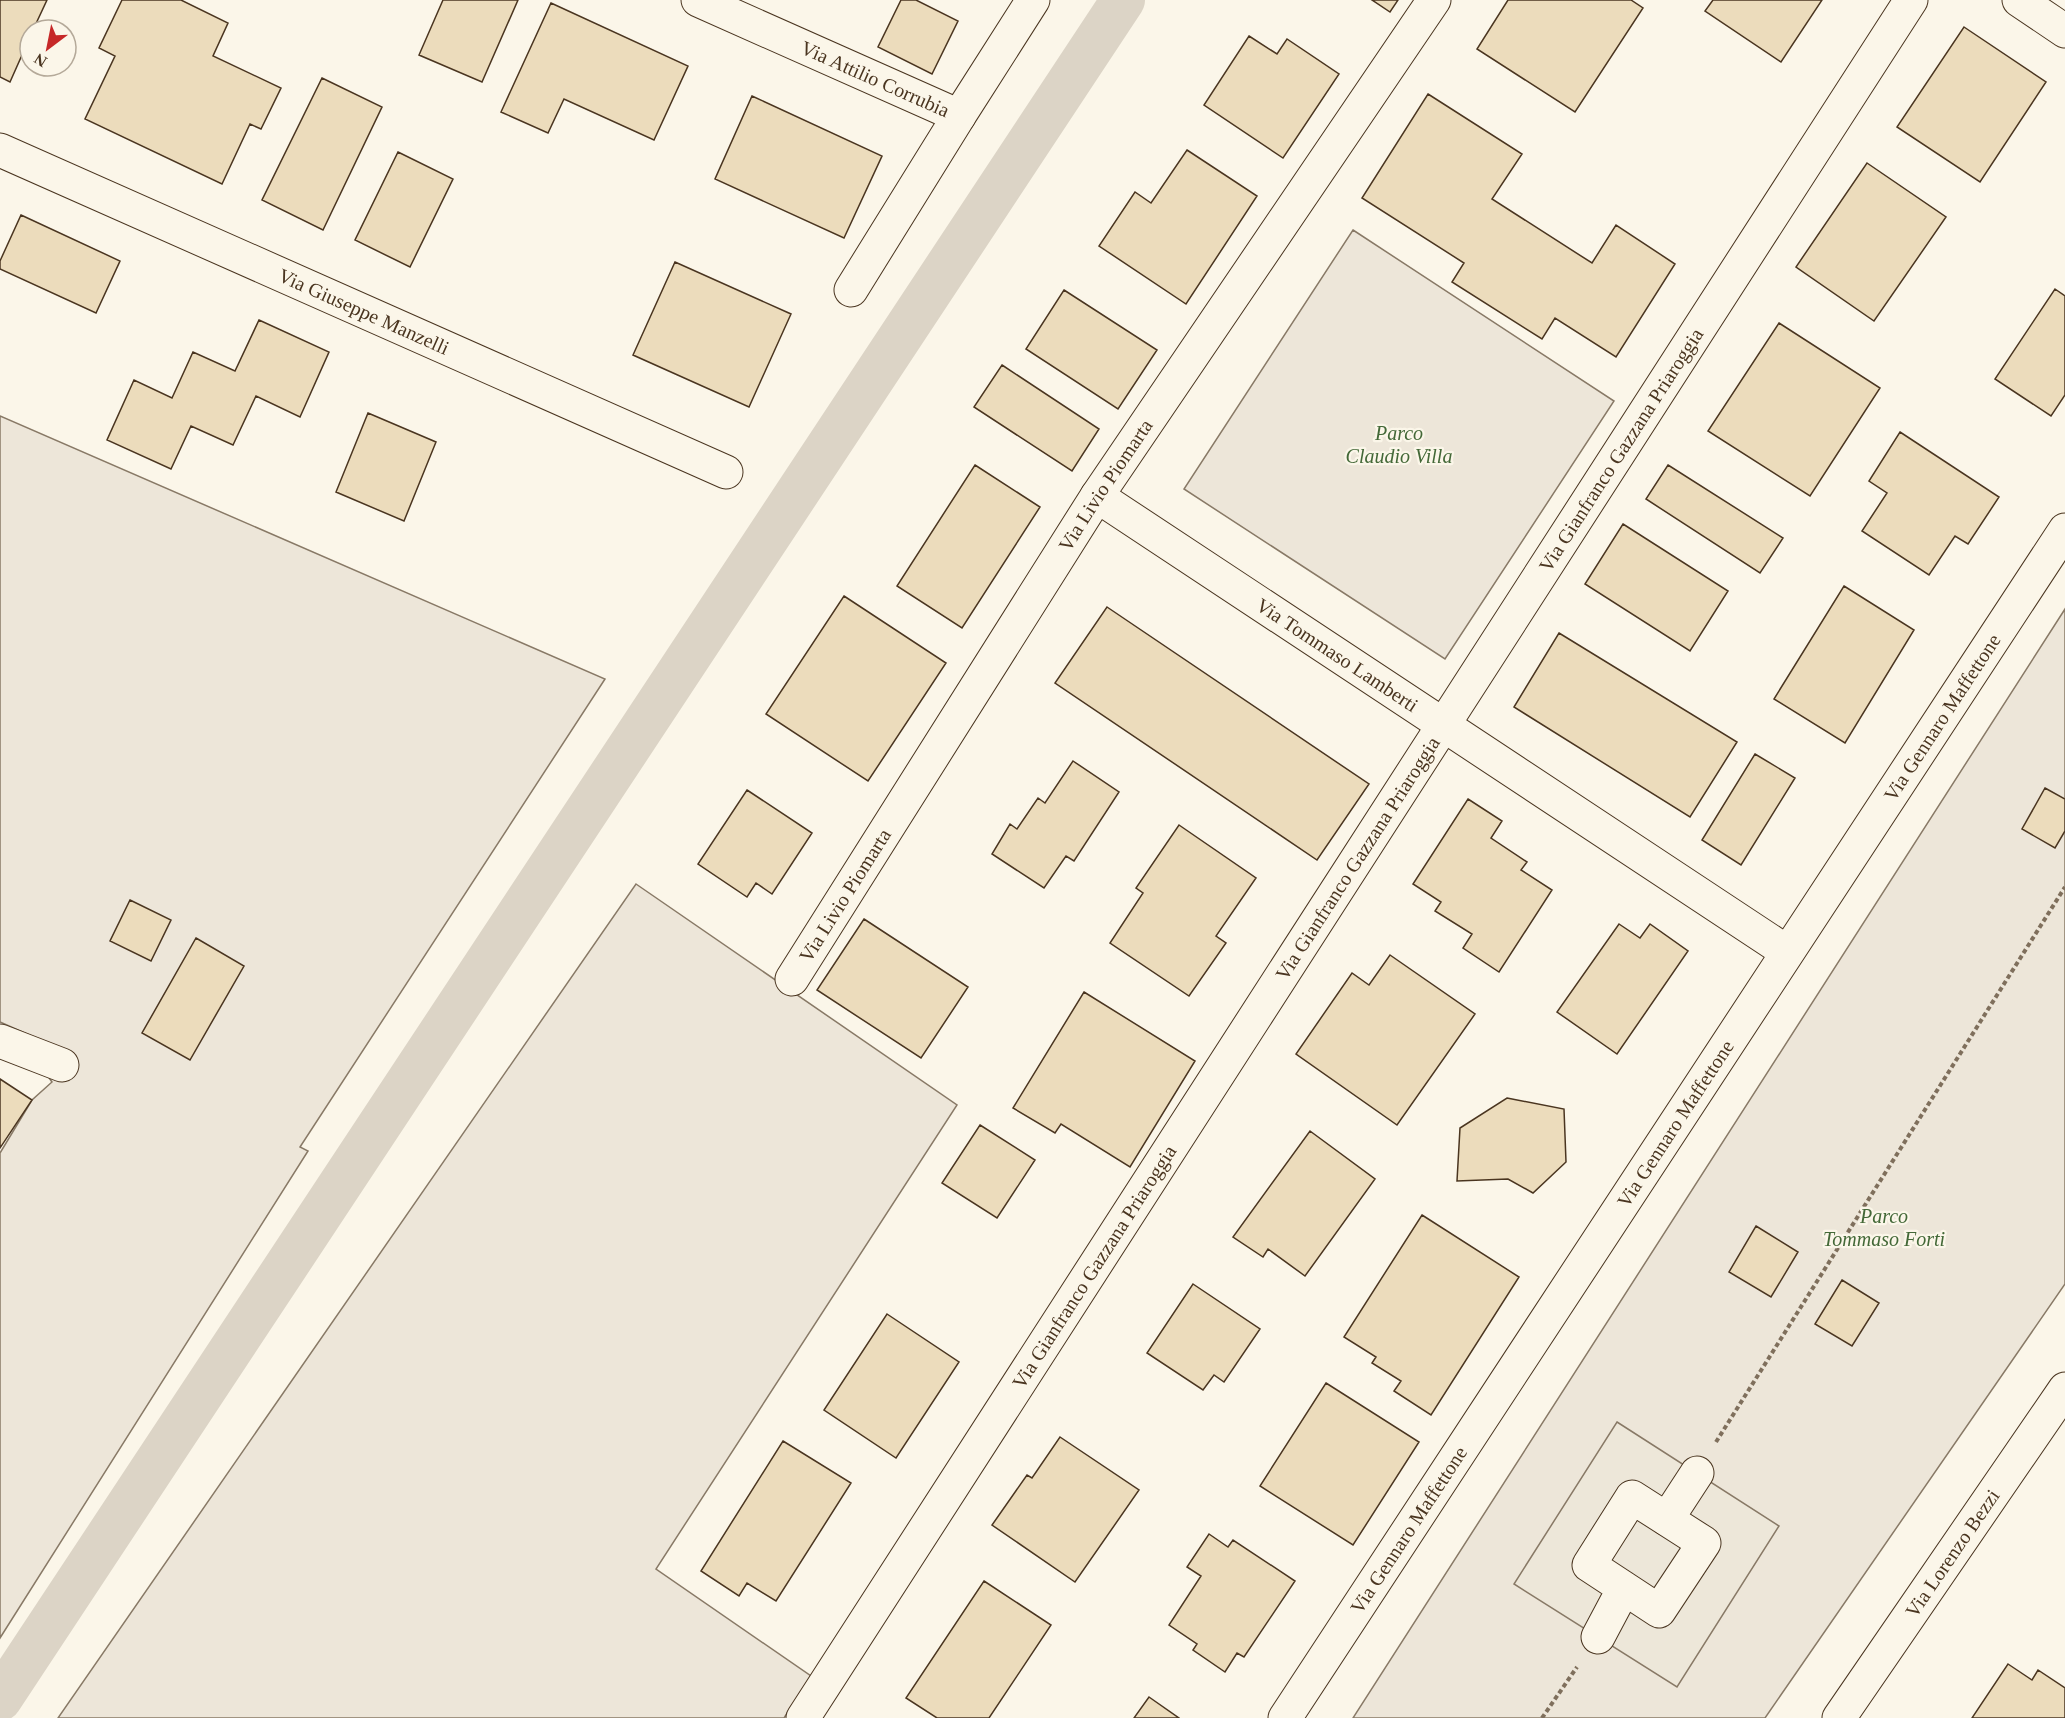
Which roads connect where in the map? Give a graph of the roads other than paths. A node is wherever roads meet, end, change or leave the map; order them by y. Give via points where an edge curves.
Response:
1 (698, 0) edge
2 (1033, 0) edge
3 (1434, 0) edge
4 (1911, 0) edge
5 (2019, 0) edge
6 (2065, 31) edge
7 (959, 116) junction
8 (0, 150) edge
9 (851, 290) dead end
10 (726, 472) dead end
11 (1097, 496) junction
12 (2065, 530) edge
13 (1443, 725) junction
14 (1787, 952) junction
15 (792, 979) dead end
16 (0, 1041) edge
17 (62, 1065) dead end
18 (2065, 1389) edge
19 (1697, 1473) road end
20 (1667, 1519) junction
21 (1624, 1588) junction
22 (1598, 1637) road end
23 (803, 1718) edge
24 (1285, 1718) edge
25 (1839, 1718) edge

1 - 7 street, Via Attilio Corrubia
2 - 7 street, Via Attilio Corrubia
3 - 11 street, Via Livio Piomarta
4 - 13 street, Via Gianfranco Gazzana Priaroggia
5 - 6 street
7 - 9 street
8 - 10 street, Via Giuseppe Manzelli
11 - 13 street, Via Tommaso Lamberti
11 - 15 street, Via Livio Piomarta
12 - 14 street, Via Gennaro Maffettone
13 - 14 street, Via Tommaso Lamberti
13 - 23 street, Via Gianfranco Gazzana Priaroggia
14 - 24 street, Via Gennaro Maffettone
16 - 17 street
18 - 25 street, Via Lorenzo Bezzi
19 - 20 street
20 - 21 street via 1632,1497 1589,1565
20 - 21 street via 1704,1544 1659,1611
21 - 22 street

